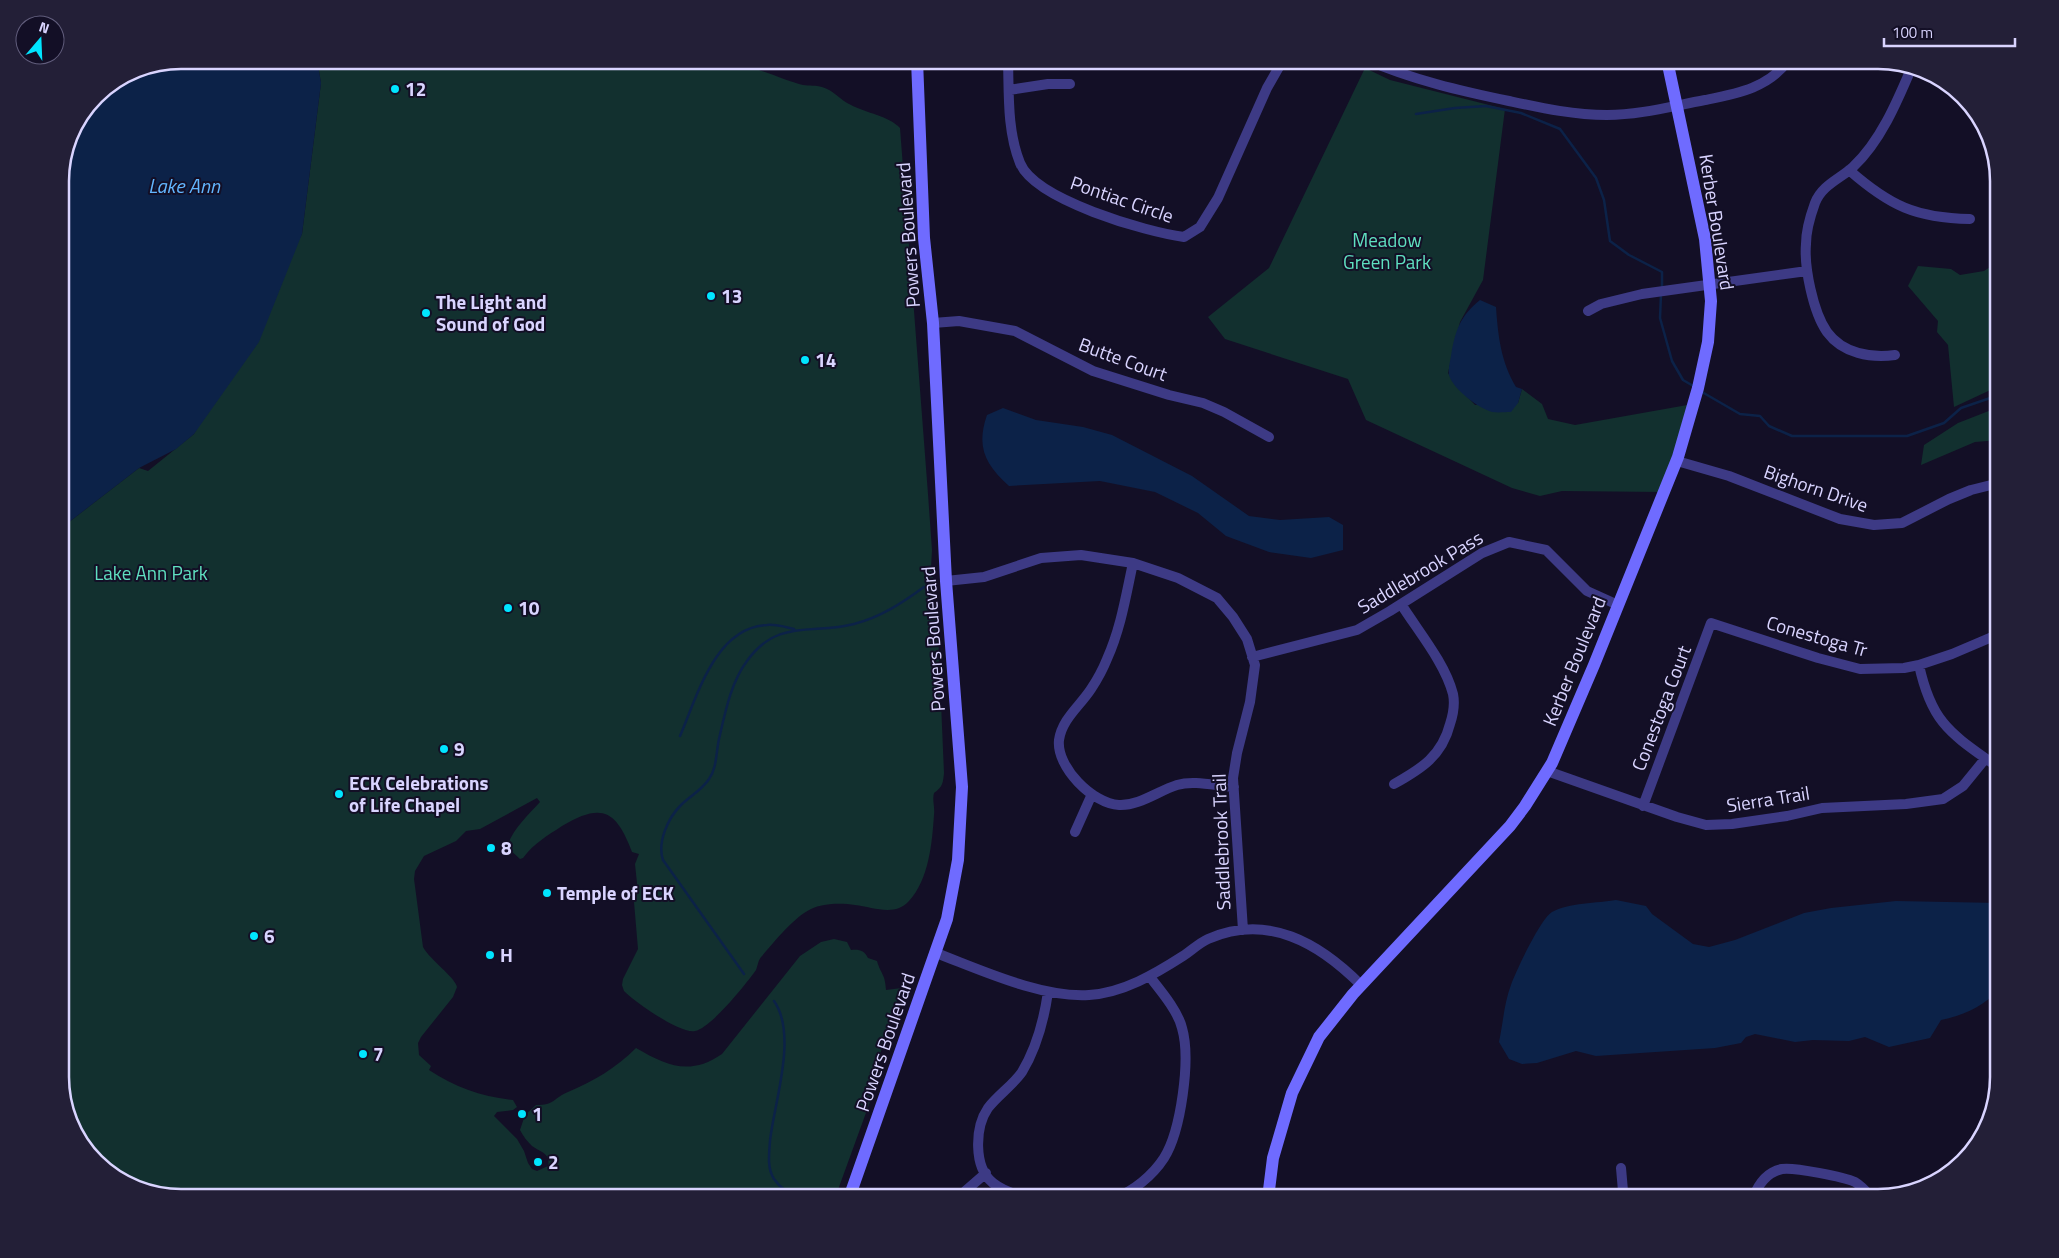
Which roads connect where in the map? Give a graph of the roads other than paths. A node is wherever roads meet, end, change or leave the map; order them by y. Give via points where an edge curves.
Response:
1 (917, 69) edge
2 (1008, 69) edge
3 (1278, 69) edge
4 (1389, 69) edge
5 (1669, 69) edge
6 (1780, 69) edge
7 (1909, 74) edge
8 (1070, 84) dead end
9 (1009, 90) junction
10 (1677, 106) junction
11 (1849, 170) junction
12 (1970, 219) dead end
13 (1808, 271) junction
14 (1710, 285) junction
15 (1588, 311) dead end
16 (933, 322) junction
17 (1895, 355) dead end
18 (1269, 437) dead end
19 (1677, 461) junction
20 (1990, 485) edge
21 (1133, 563) junction
22 (946, 581) junction
23 (1401, 604) junction
24 (1618, 605) junction
25 (1711, 623) joint
26 (1990, 638) edge
27 (1252, 657) junction
28 (1919, 665) junction
29 (1985, 758) junction
30 (1990, 762) edge
31 (1547, 771) junction
32 (1394, 784) dead end
33 (1234, 787) junction
34 (1092, 794) junction
35 (1643, 806) junction
36 (1074, 832) dead end
37 (1243, 930) junction
38 (936, 954) junction
39 (1150, 977) junction
40 (1361, 985) junction
41 (1048, 992) junction
42 (1621, 1168) dead end
43 (986, 1173) junction
44 (853, 1189) edge
45 (968, 1189) edge
46 (1005, 1189) edge
47 (1132, 1189) edge
48 (1269, 1189) edge
49 (1623, 1189) edge
50 (1757, 1189) edge
51 (1864, 1189) edge

1 - 16 street, Powers Boulevard via 924,238
2 - 9 street, Pontiac Circle
3 - 9 street, Pontiac Circle via 1218,198 1200,227 1184,237 1160,234 1117,220 1052,194 1030,178 1020,164 1014,142
4 - 10 street via 1446,87 1556,111 1606,115
5 - 10 street, Kerber Boulevard
6 - 10 street via 1771,78 1750,89
7 - 11 street via 1880,133
8 - 9 street
10 - 14 street, Kerber Boulevard
11 - 12 street via 1888,201 1907,210 1944,219
11 - 13 street via 1825,188 1815,202 1806,243
13 - 14 street
13 - 17 street via 1816,308 1827,332 1838,342 1867,356
14 - 15 street via 1642,294 1601,304
14 - 19 street, Kerber Boulevard via 1712,301 1708,342
16 - 18 street, Butte Court via 959,321 1015,331 1093,371 1203,403
16 - 22 street, Powers Boulevard
19 - 20 street, Bighorn Drive via 1730,476 1840,518 1874,525 1902,523 1949,499
19 - 24 street, Kerber Boulevard
21 - 22 street, Saddlebrook Trail via 1080,555 1041,558 984,577
21 - 27 street, Saddlebrook Trail via 1178,578 1217,598 1247,639
21 - 34 street via 1118,632 1107,660 1091,690 1065,722 1059,741 1062,759 1070,772
22 - 38 street, Powers Boulevard via 962,787 955,884
23 - 24 street, Saddlebrook Pass via 1482,553 1509,542 1546,550 1587,591
23 - 27 street, Saddlebrook Pass via 1356,630
23 - 32 street via 1439,661 1453,694 1453,712 1446,739 1432,758
24 - 31 street, Kerber Boulevard
25 - 28 street, Conestoga Tr via 1860,669
25 - 35 street, Conestoga Court
26 - 28 street, Conestoga Tr
27 - 33 street, Saddlebrook Trail via 1255,665 1250,702 1237,753
28 - 29 street via 1934,713 1950,732
29 - 30 street
29 - 35 street, Sierra Trail via 1963,786 1944,799 1822,808 1778,818 1706,825
31 - 35 street, Sierra Trail
31 - 40 street, Kerber Boulevard via 1510,826
33 - 34 street via 1178,785 1119,805
33 - 37 street, Saddlebrook Trail
34 - 36 street
37 - 39 street via 1207,940
37 - 40 street via 1290,935 1329,956
38 - 41 street
38 - 44 street, Powers Boulevard
39 - 41 street via 1090,995
39 - 47 street via 1182,1027 1185,1052 1183,1090 1175,1131 1164,1158
40 - 48 street, Kerber Boulevard via 1319,1037 1292,1093 1273,1158
41 - 43 street via 1044,1020 1031,1054 1021,1073 982,1119 978,1150
42 - 49 street
43 - 45 street
43 - 46 street via 991,1182
50 - 51 street via 1768,1176 1789,1169 1854,1181

